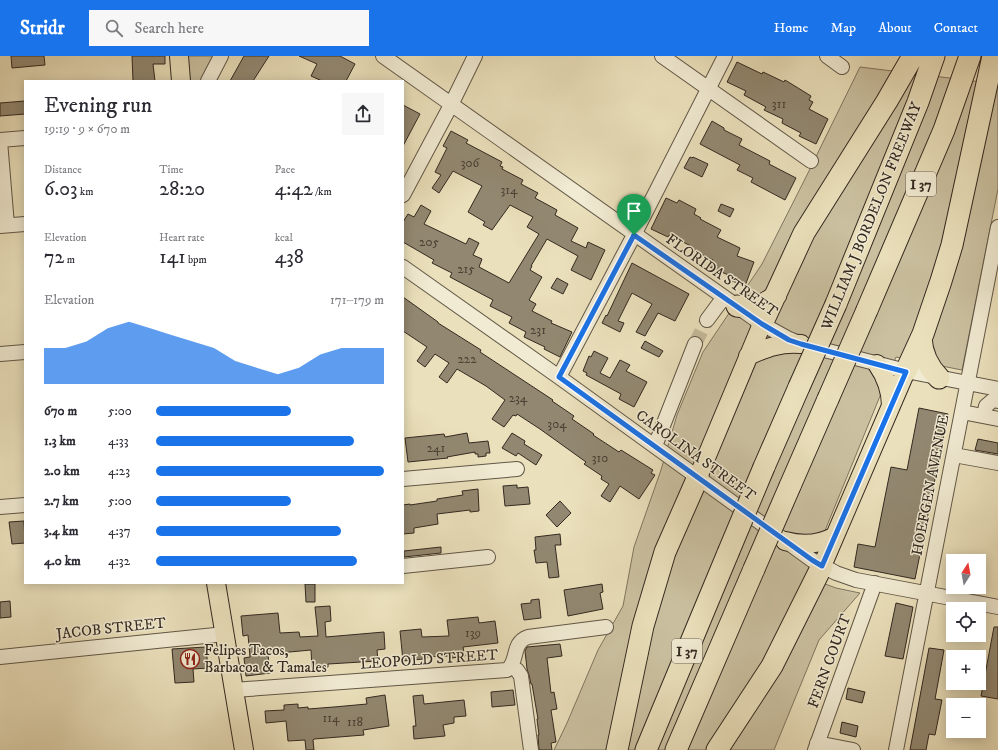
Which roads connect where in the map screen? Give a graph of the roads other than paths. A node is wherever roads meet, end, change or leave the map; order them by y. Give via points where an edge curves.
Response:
1 (180, 56) edge
2 (222, 56) edge
3 (383, 56) edge
4 (476, 56) edge
5 (662, 56) edge
6 (725, 56) edge
7 (827, 56) edge
8 (913, 56) edge
9 (934, 56) edge
10 (970, 56) edge
11 (993, 56) edge
12 (842, 67) dead end
13 (181, 80) edge
14 (209, 80) edge
15 (708, 89) junction
16 (451, 105) junction
17 (24, 138) edge
18 (0, 140) edge
19 (811, 161) dead end
20 (404, 193) edge
21 (24, 224) edge
22 (4, 226) edge
23 (998, 227) edge
24 (634, 235) junction
25 (404, 268) edge
26 (776, 295) junction
27 (731, 302) junction
28 (707, 320) tunnel mouth
29 (762, 324) junction
30 (921, 338) junction
31 (695, 344) tunnel mouth
32 (801, 344) junction
33 (24, 352) edge
34 (0, 354) edge
35 (748, 356) junction
36 (877, 364) junction
37 (906, 372) junction
38 (559, 377) junction
39 (939, 378) junction
40 (967, 383) junction
41 (998, 389) edge
42 (998, 401) edge
43 (891, 407) junction
44 (962, 412) junction
45 (991, 418) edge
46 (655, 446) junction
47 (954, 455) junction
48 (998, 463) edge
49 (517, 469) dead end
50 (698, 477) junction
51 (404, 479) edge
52 (24, 505) edge
53 (0, 507) edge
54 (835, 536) junction
55 (785, 541) junction
56 (488, 557) dead end
57 (404, 566) edge
58 (822, 566) junction
59 (875, 583) junction
60 (216, 584) edge
61 (927, 593) junction
62 (998, 607) edge
63 (606, 627) dead end
64 (225, 634) junction
65 (0, 657) edge
66 (511, 667) junction
67 (234, 690) junction
68 (816, 747) edge
69 (244, 750) edge
70 (531, 750) edge
71 (617, 750) edge
72 (646, 750) edge
73 (676, 750) edge
74 (717, 750) edge
75 (853, 750) edge
76 (896, 750) edge

1 - 13 main road
2 - 14 street
3 - 16 street, FLORIDA STREET
4 - 16 street
5 - 15 street
6 - 15 street
7 - 12 street
8 - 26 highway via 804,233
9 - 72 highway, WILLIAM J BORDELON FREEWAY / I 37, bridge via 918,102 836,304 764,466
10 - 73 highway, WILLIAM J BORDELON FREEWAY / I 37, bridge via 944,130
11 - 30 highway via 952,245
15 - 19 street
15 - 24 street
16 - 20 street
16 - 24 street, FLORIDA STREET
17 - 18 street
18 - 22 street
21 - 22 street
23 - 40 street, HOEFGEN AVENUE
24 - 27 street, FLORIDA STREET
24 - 38 street
25 - 38 street, CAROLINA STREET
26 - 27 highway via 761,305 745,307
26 - 29 highway
27 - 28 street
27 - 29 street, FLORIDA STREET
29 - 32 street, FLORIDA STREET
29 - 35 main road
30 - 37 highway
30 - 39 highway via 926,360
31 - 46 street
32 - 35 main road via 774,345
32 - 36 street, FLORIDA STREET
33 - 34 street
35 - 50 main road
36 - 37 street, FLORIDA STREET
36 - 43 main road via 889,387
37 - 39 street, FLORIDA STREET
37 - 43 main road
38 - 46 street, CAROLINA STREET
39 - 40 street, FLORIDA STREET
40 - 41 street, FLORIDA STREET
40 - 44 street, HOEFGEN AVENUE
42 - 45 street via 993,400 986,406
43 - 54 main road
44 - 45 street
44 - 47 street, HOEFGEN AVENUE
46 - 50 street, CAROLINA STREET
47 - 48 street
47 - 61 street, HOEFGEN AVENUE
49 - 51 street
50 - 55 street, CAROLINA STREET
50 - 71 highway via 666,552 643,626
52 - 53 street
54 - 55 main road via 815,544
54 - 58 main road
55 - 58 street, CAROLINA STREET
56 - 57 street
58 - 59 street, CAROLINA STREET via 847,577
58 - 74 highway via 772,666
59 - 61 street, CAROLINA STREET
59 - 68 street, FERN COURT via 834,706
60 - 64 main road
61 - 62 street, CAROLINA STREET
61 - 76 street, HOEFGEN AVENUE via 904,679 894,733
63 - 66 street, LEOPOLD STREET via 523,639 517,645
64 - 65 street, JACOB STREET
64 - 67 main road
66 - 67 street, LEOPOLD STREET via 507,670
66 - 70 street via 521,676
67 - 69 main road
68 - 75 street

